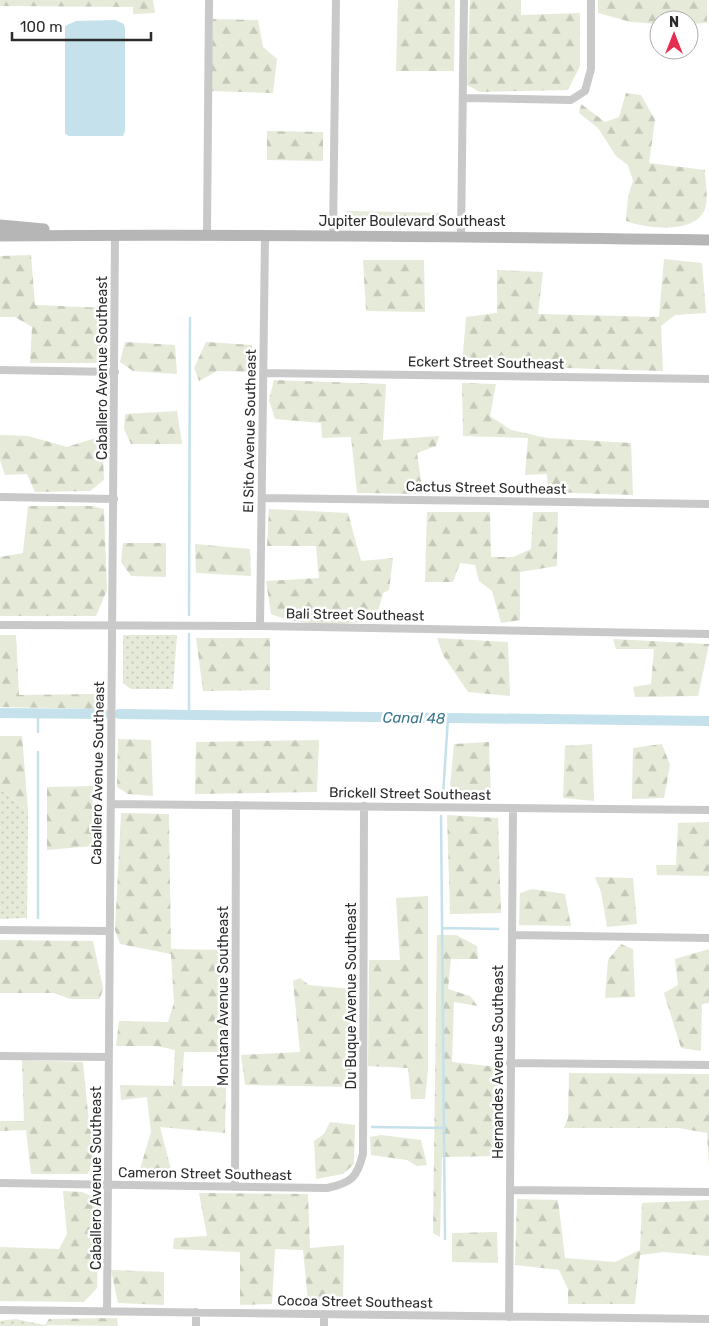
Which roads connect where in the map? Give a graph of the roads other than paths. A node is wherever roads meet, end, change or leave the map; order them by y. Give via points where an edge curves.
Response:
1 (209, 0) edge
2 (336, 0) edge
3 (464, 0) edge
4 (592, 0) edge
5 (464, 98) junction
6 (0, 225) edge
7 (207, 234) junction
8 (115, 235) junction
9 (333, 235) junction
10 (0, 236) edge
11 (265, 236) junction
12 (461, 236) junction
13 (709, 240) edge
14 (0, 370) edge
15 (115, 372) junction
16 (262, 373) junction
17 (709, 379) edge
18 (0, 497) edge
19 (262, 498) junction
20 (114, 499) junction
21 (709, 504) edge
22 (0, 624) edge
23 (113, 625) junction
24 (260, 626) junction
25 (709, 634) edge
26 (110, 804) junction
27 (236, 805) junction
28 (364, 806) junction
29 (512, 808) junction
30 (709, 810) edge
31 (0, 930) edge
32 (110, 931) junction
33 (512, 936) junction
34 (709, 938) edge
35 (0, 1056) edge
36 (109, 1058) junction
37 (510, 1063) junction
38 (709, 1065) edge
39 (349, 1181) joint
40 (0, 1183) edge
41 (109, 1184) junction
42 (235, 1186) junction
43 (510, 1190) junction
44 (709, 1192) edge
45 (0, 1310) edge
46 (107, 1311) junction
47 (196, 1312) junction
48 (324, 1314) junction
49 (509, 1317) junction
50 (578, 1317) junction
51 (709, 1319) edge
52 (196, 1326) edge
53 (324, 1326) edge
54 (578, 1326) edge

1 - 7 street
2 - 9 street
3 - 5 street
4 - 5 street via 591,69 584,91 571,100
5 - 12 street
6 - 8 street, Jupiter Boulevard Southeast
7 - 8 street, Jupiter Boulevard Southeast
7 - 11 street, Jupiter Boulevard Southeast
8 - 10 street, Jupiter Boulevard Southeast
8 - 15 street, Caballero Avenue Southeast
9 - 11 street, Jupiter Boulevard Southeast
9 - 12 street, Jupiter Boulevard Southeast
11 - 16 street, El Sito Avenue Southeast
12 - 13 street, Jupiter Boulevard Southeast
14 - 15 street
15 - 20 street, Caballero Avenue Southeast
16 - 17 street, Eckert Street Southeast
16 - 19 street, El Sito Avenue Southeast
18 - 20 street
19 - 21 street, Cactus Street Southeast
19 - 24 street, El Sito Avenue Southeast
20 - 23 street, Caballero Avenue Southeast
22 - 23 street, Bali Street Southeast
23 - 24 street, Bali Street Southeast
23 - 26 street, Caballero Avenue Southeast
24 - 25 street, Bali Street Southeast
26 - 27 street, Brickell Street Southeast
26 - 32 street, Caballero Avenue Southeast
27 - 28 street, Brickell Street Southeast
27 - 42 street, Montana Avenue Southeast
28 - 29 street, Brickell Street Southeast
28 - 39 street, Du Buque Avenue Southeast via 363,1154 358,1171
29 - 30 street, Brickell Street Southeast
29 - 33 street, Hernandes Avenue Southeast
31 - 32 street
32 - 36 street, Caballero Avenue Southeast
33 - 34 street
33 - 37 street, Hernandes Avenue Southeast
35 - 36 street
36 - 41 street, Caballero Avenue Southeast
37 - 38 street
37 - 43 street, Hernandes Avenue Southeast
39 - 42 street, Cameron Street Southeast via 327,1188
40 - 41 street, Cameron Street Southeast
41 - 42 street, Cameron Street Southeast
41 - 46 street, Caballero Avenue Southeast
43 - 44 street
43 - 49 street, Hernandes Avenue Southeast
45 - 46 street, Cocoa Street Southeast
46 - 47 street, Cocoa Street Southeast
47 - 48 street, Cocoa Street Southeast
47 - 52 street
48 - 49 street, Cocoa Street Southeast
48 - 53 street
49 - 50 street, Cocoa Street Southeast
50 - 51 street, Cocoa Street Southeast
50 - 54 street

